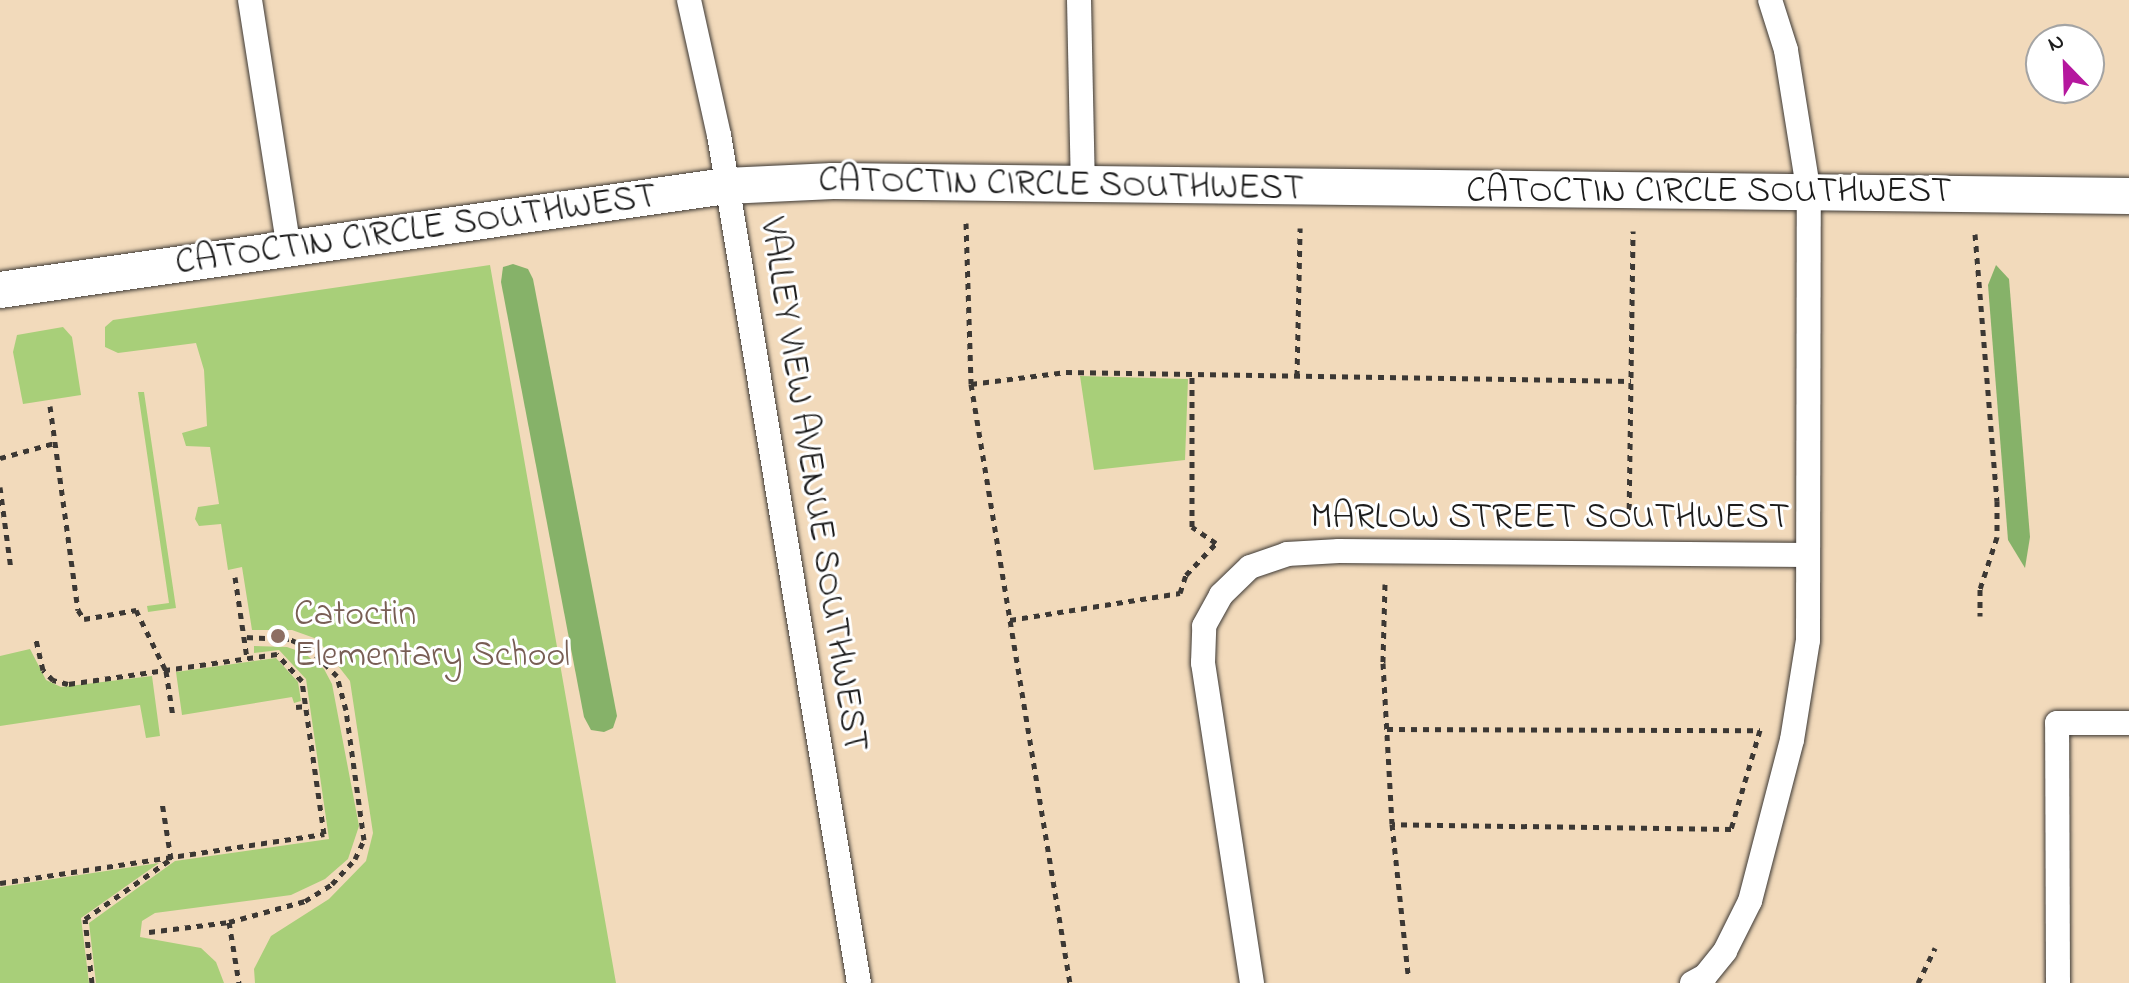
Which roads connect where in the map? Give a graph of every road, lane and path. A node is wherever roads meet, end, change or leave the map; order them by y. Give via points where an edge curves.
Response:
1 (250, 0) edge
2 (689, 0) edge
3 (1079, 0) edge
4 (1770, 0) edge
5 (726, 186) junction
6 (1083, 186) junction
7 (1809, 194) junction
8 (2129, 196) edge
9 (966, 223) dead end
10 (1300, 228) dead end
11 (1633, 231) dead end
12 (1975, 234) dead end
13 (289, 249) junction
14 (0, 290) edge
15 (1192, 374) junction
16 (1297, 376) junction
17 (1631, 381) junction
18 (971, 384) junction
19 (50, 406) dead end
20 (55, 443) junction
21 (0, 458) edge
22 (0, 487) edge
23 (1629, 521) dead end
24 (1808, 555) junction
25 (11, 569) dead end
26 (235, 577) dead end
27 (1385, 584) dead end
28 (1980, 616) dead end
29 (1010, 620) junction
30 (244, 637) junction
31 (36, 639) dead end
32 (247, 658) junction
33 (166, 671) junction
34 (306, 706) junction
35 (296, 707) dead end
36 (173, 717) dead end
37 (2129, 723) edge
38 (1387, 729) junction
39 (162, 802) dead end
40 (1392, 824) junction
41 (171, 859) junction
42 (0, 883) edge
43 (229, 922) junction
44 (149, 932) dead end
45 (1935, 948) dead end
46 (1408, 974) dead end
47 (92, 983) edge
48 (239, 983) edge
49 (859, 983) edge
50 (1070, 983) edge
51 (1252, 983) edge
52 (1692, 983) edge
53 (1918, 983) edge
54 (2058, 983) edge

1 - 13 street
2 - 5 street, VALLEY VIEW AVENUE SOUTHWEST
3 - 6 street
4 - 7 street via 1786,50
5 - 6 main road, CATOCTIN CIRCLE SOUTHWEST via 833,181
5 - 13 main road, CATOCTIN CIRCLE SOUTHWEST
5 - 49 street, VALLEY VIEW AVENUE SOUTHWEST
6 - 7 main road, CATOCTIN CIRCLE SOUTHWEST
7 - 8 main road, CATOCTIN CIRCLE SOUTHWEST
7 - 24 street
9 - 18 path
10 - 16 path
11 - 17 path
12 - 28 path via 1997,513 1997,537 1980,589
13 - 14 main road, CATOCTIN CIRCLE SOUTHWEST
15 - 16 path
15 - 18 path via 1066,372
15 - 29 path via 1192,527 1216,543 1186,575 1180,593
16 - 17 path
17 - 23 path
18 - 29 path
19 - 20 path
20 - 21 path
20 - 33 path via 78,610 84,619 136,610
22 - 25 path
24 - 51 street, MARLOW STREET SOUTHWEST via 1339,551 1287,554 1250,567 1221,595 1204,626 1203,663
24 - 52 street via 1808,640 1767,845 1750,901 1725,951 1705,976
26 - 30 path
27 - 38 path
29 - 50 path
30 - 32 path
30 - 43 path via 289,639 308,647 337,676 364,840 332,884 305,901
31 - 33 path via 38,658 53,680 68,684
32 - 33 path
32 - 34 path via 277,654 302,681
33 - 36 path
34 - 35 path
34 - 41 path via 324,834
37 - 54 street via 2057,723
38 - 40 path
38 - 40 path via 1760,730 1731,829
39 - 41 path
40 - 46 path
41 - 42 path
41 - 47 path via 85,919
43 - 44 path
43 - 48 path
45 - 53 path

